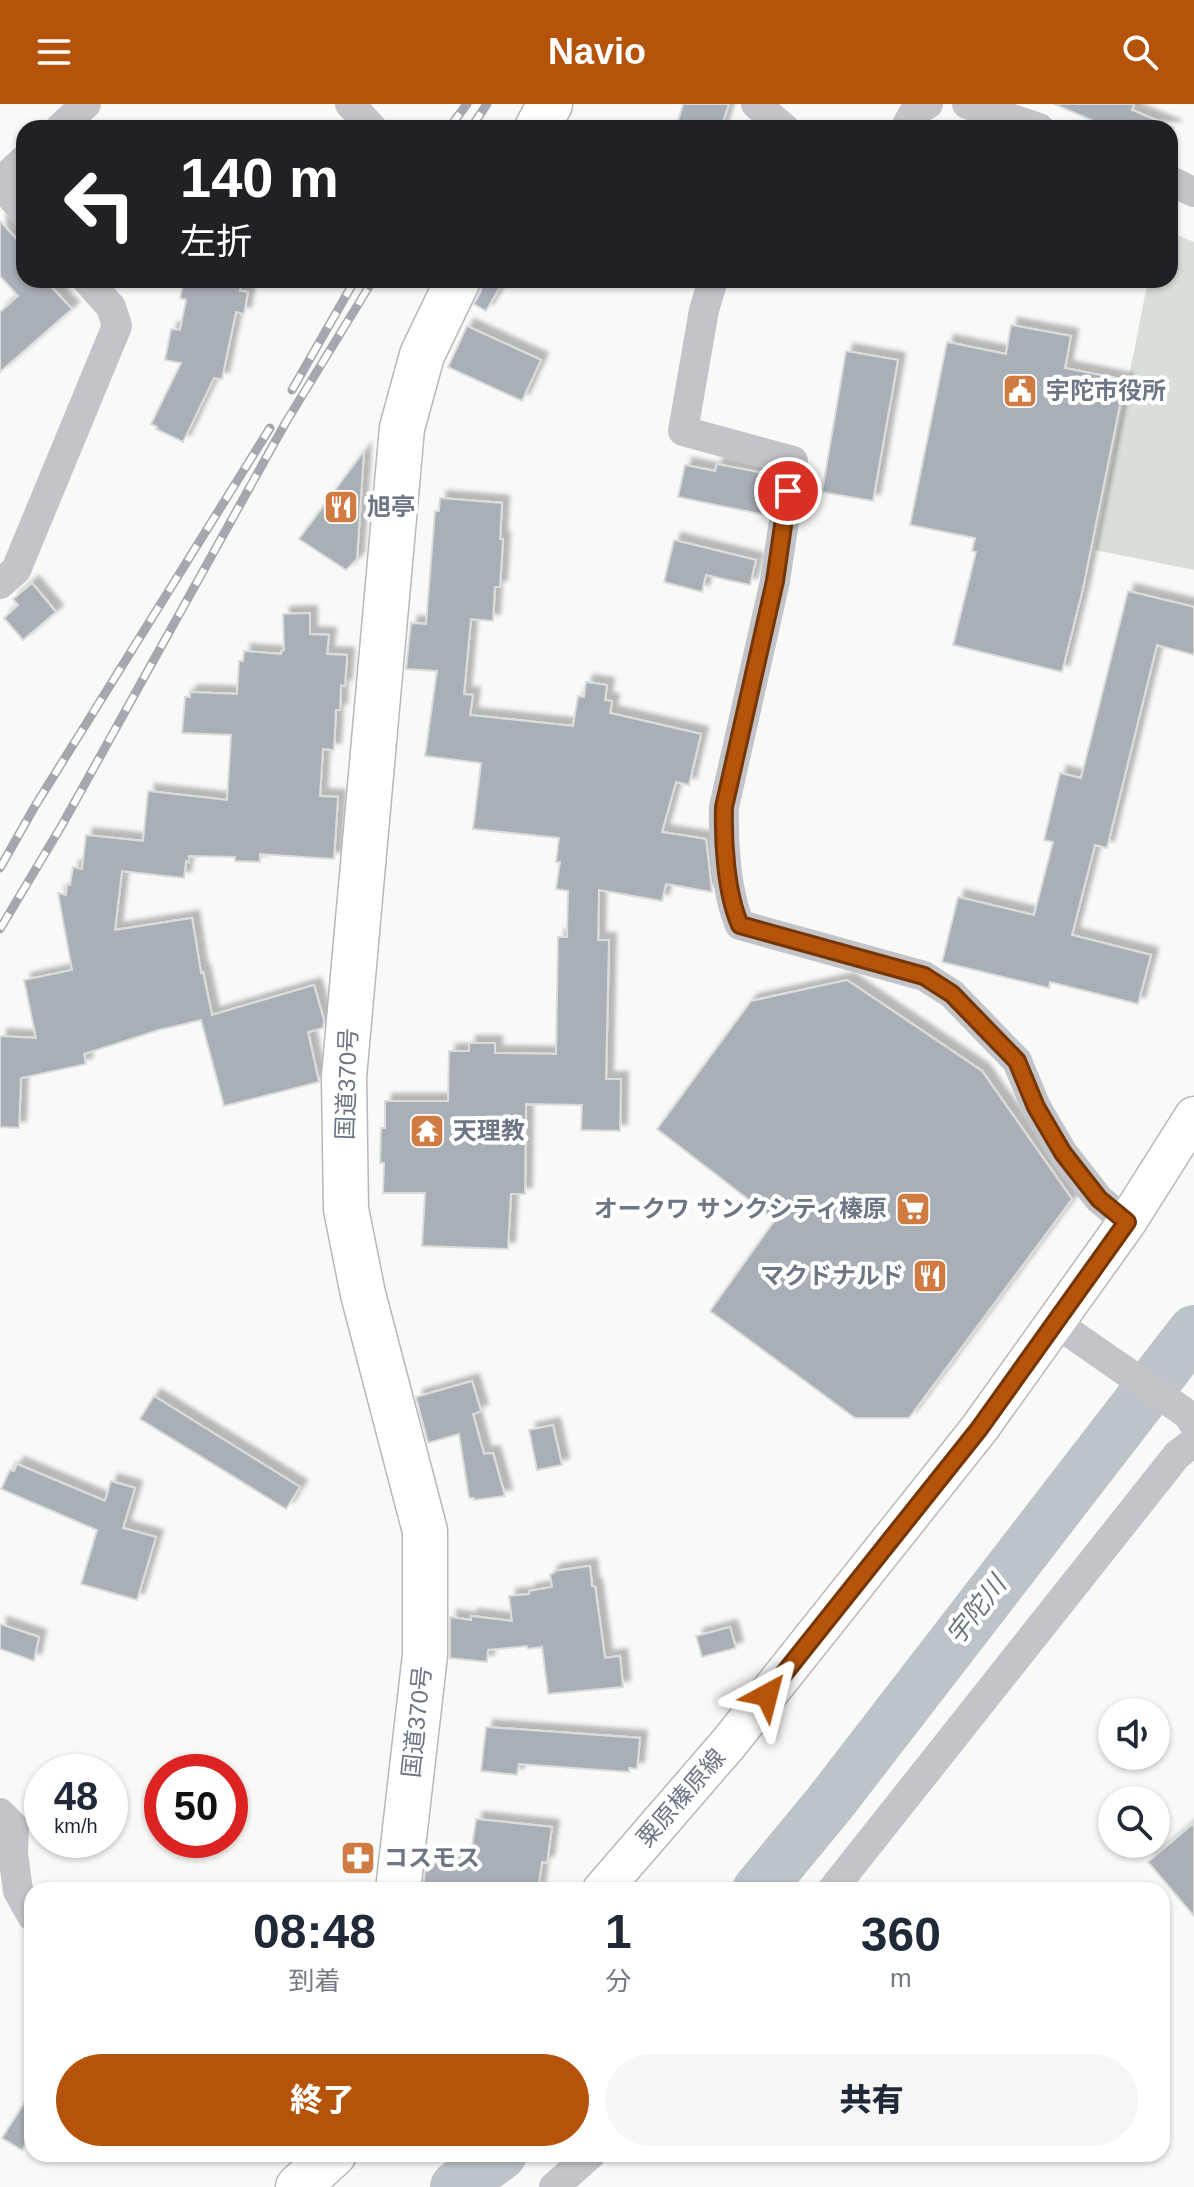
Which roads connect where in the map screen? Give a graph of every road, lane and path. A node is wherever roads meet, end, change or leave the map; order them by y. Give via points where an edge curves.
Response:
1 (86, 104) edge
2 (350, 104) edge
3 (928, 104) edge
4 (967, 104) edge
5 (69, 120) edge
6 (365, 120) edge
7 (910, 120) edge
8 (1015, 120) edge
9 (16, 168) edge
10 (0, 183) edge
11 (16, 202) edge
12 (94, 288) edge
13 (454, 288) edge
14 (711, 288) edge
15 (0, 584) edge
16 (1192, 1125) edge
17 (1127, 1222) junction
18 (1056, 1323) junction
19 (1192, 1427) edge
20 (0, 1813) edge
21 (399, 1882) edge
22 (609, 1882) edge
23 (838, 1882) edge
24 (24, 1902) edge
25 (297, 2162) edge
26 (325, 2162) edge
27 (582, 2162) edge
28 (280, 2187) edge
29 (298, 2187) edge
30 (554, 2187) edge

1 - 5 street
2 - 6 street
3 - 7 street
4 - 8 street
9 - 10 street
10 - 11 street
12 - 15 street via 111,307 117,326 16,570
13 - 21 highway, 国道370号 via 422,355 402,428 344,1077 346,1209 425,1531 425,1655
14 - 17 street via 683,431 793,461 775,581 724,807 733,909 740,925 924,976 952,994 1017,1061 1063,1153 1099,1199
16 - 17 main road, 粟原榛原線
17 - 18 main road, 粟原榛原線
18 - 19 street
18 - 22 main road, 粟原榛原線 via 979,1429 758,1707
19 - 23 street via 1177,1455
20 - 24 street via 14,1827 18,1891
25 - 28 highway
26 - 29 highway
27 - 30 street

